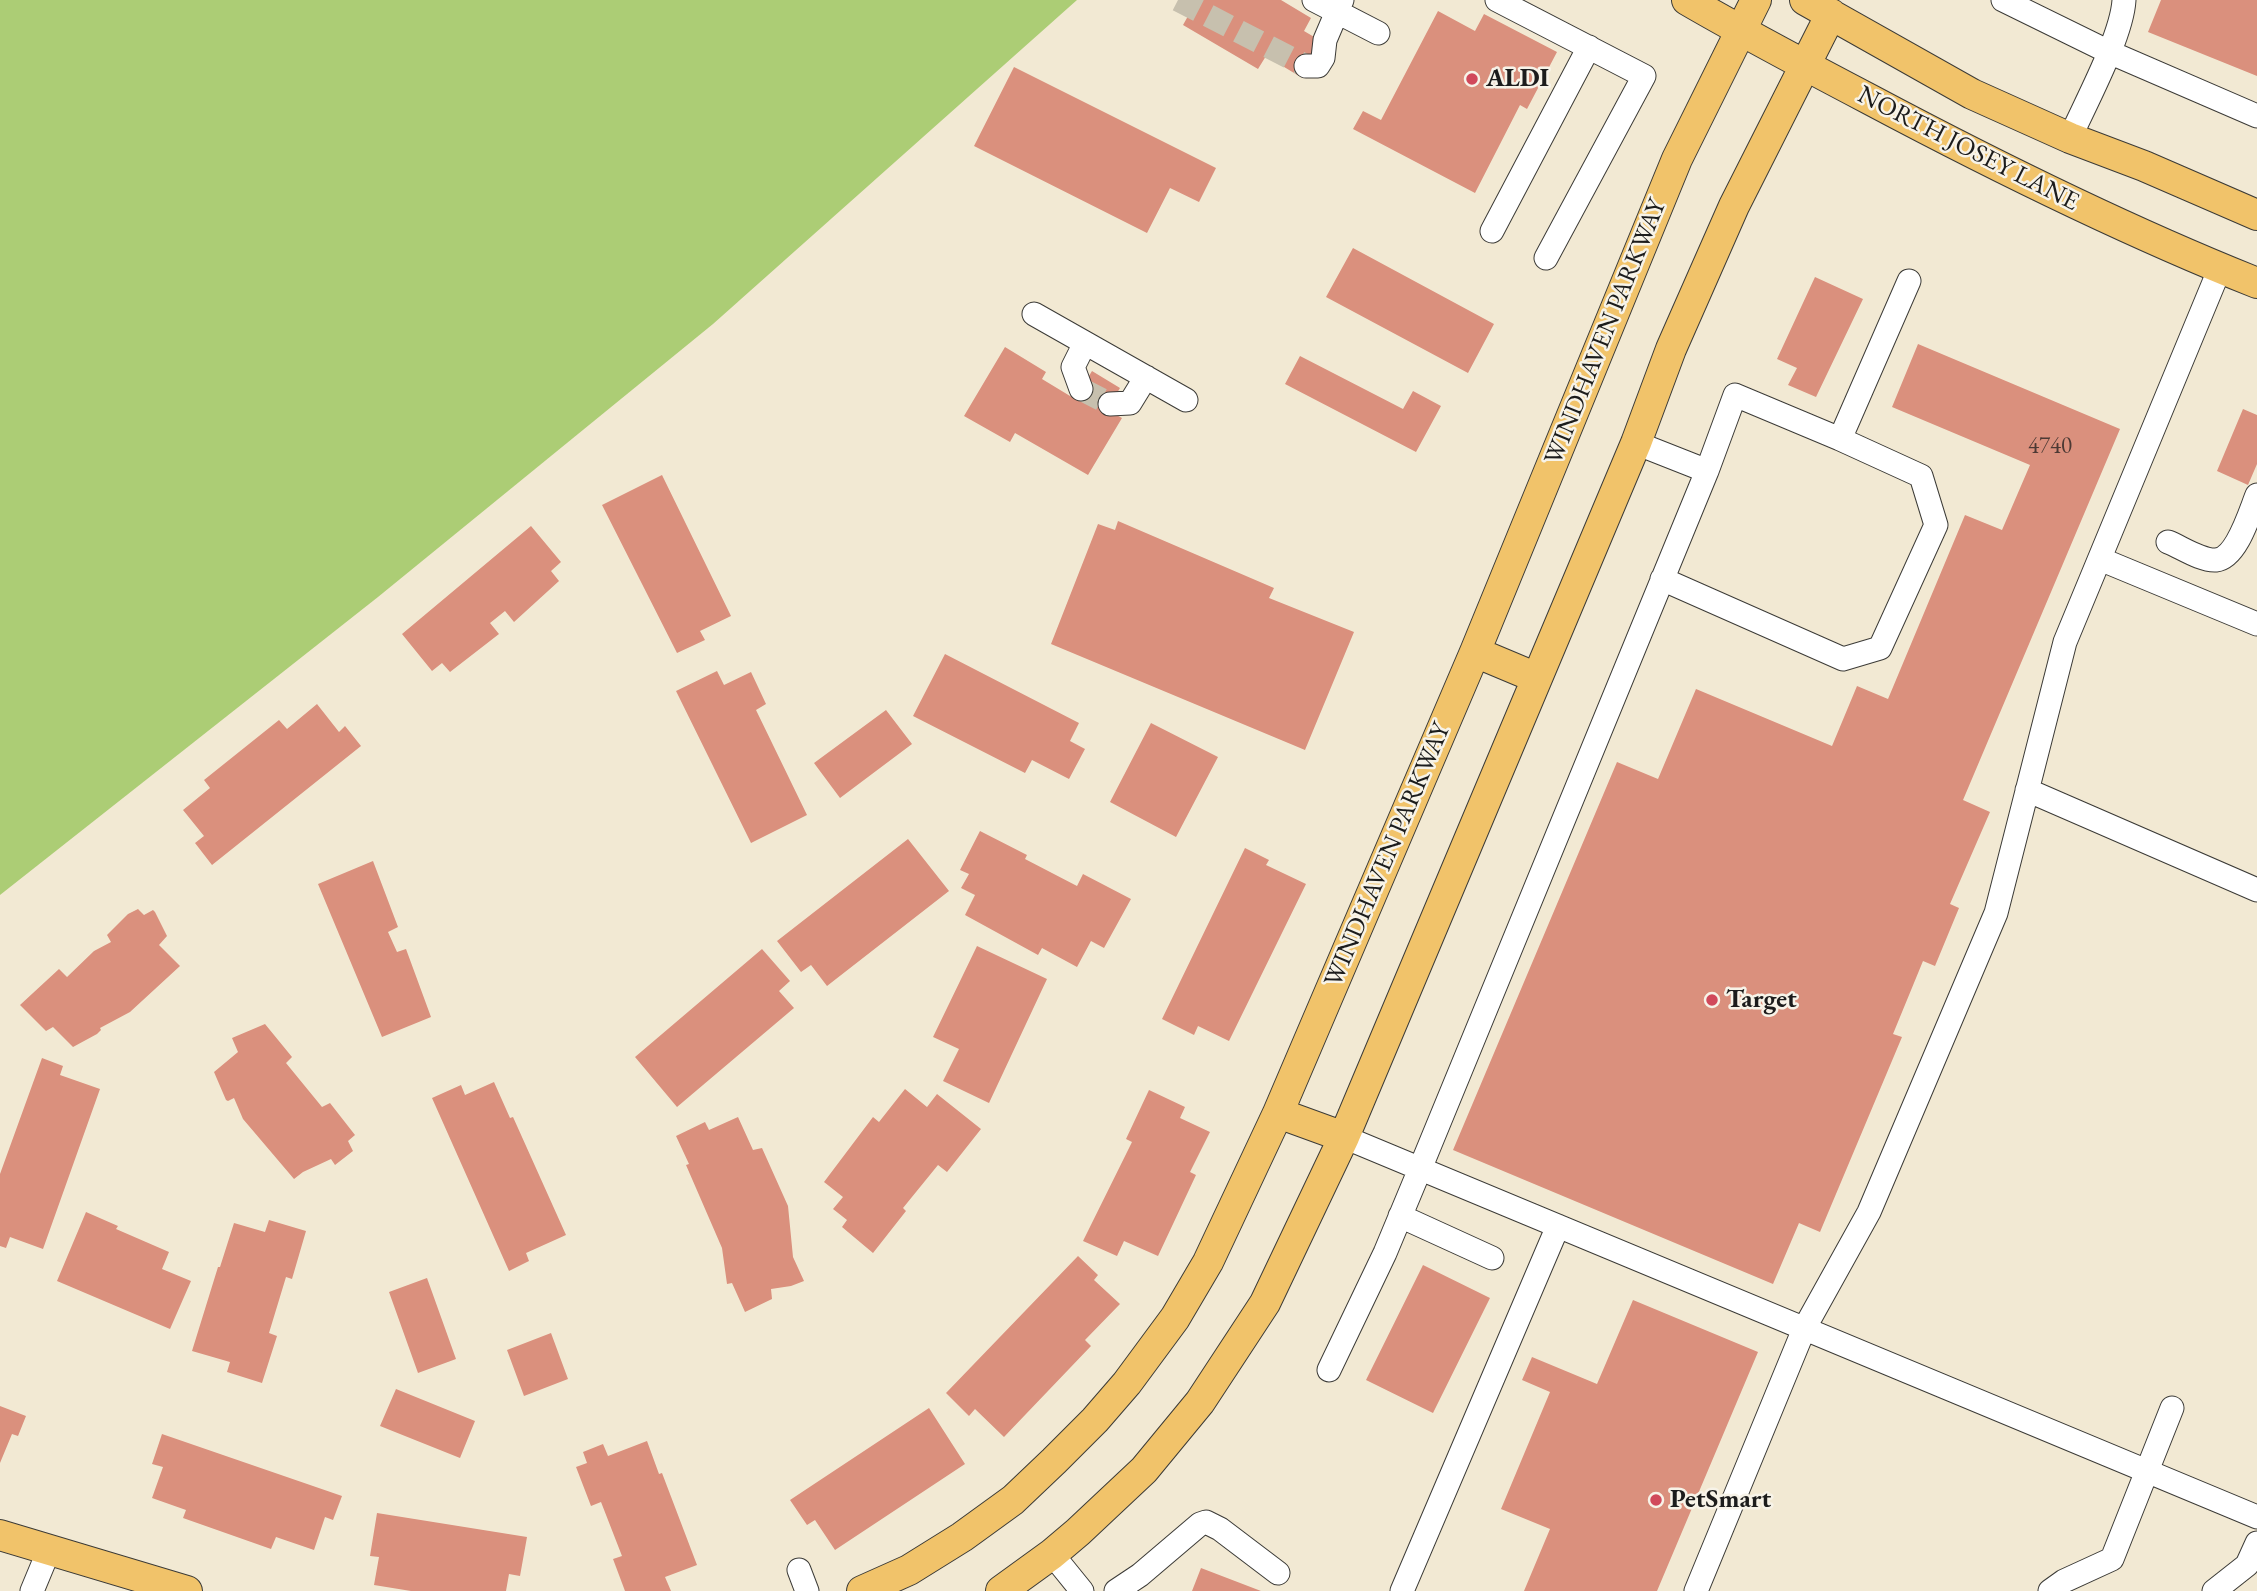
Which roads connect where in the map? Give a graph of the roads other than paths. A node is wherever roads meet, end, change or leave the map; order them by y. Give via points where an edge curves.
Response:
1 (1314, 0) edge
2 (1497, 0) edge
3 (1687, 0) edge
4 (1756, 0) edge
5 (1805, 0) edge
6 (2003, 0) edge
7 (2124, 0) edge
8 (1339, 6) edge
9 (1834, 7) edge
10 (1740, 31) junction
11 (1378, 33) dead end
12 (1588, 47) junction
13 (2109, 52) junction
14 (1805, 65) junction
15 (1306, 66) dead end
16 (2257, 116) edge
17 (2070, 138) junction
18 (2257, 215) edge
19 (1492, 231) dead end
20 (1546, 258) dead end
21 (2220, 268) junction
22 (1909, 281) dead end
23 (2257, 283) edge
24 (1034, 314) dead end
25 (1085, 343) junction
26 (1146, 377) junction
27 (1081, 389) dead end
28 (1186, 400) dead end
29 (1110, 404) dead end
30 (1840, 439) junction
31 (1636, 443) junction
32 (1707, 471) junction
33 (2257, 495) edge
34 (2168, 542) dead end
35 (2100, 559) junction
36 (1662, 579) junction
37 (2257, 624) edge
38 (1475, 652) junction
39 (1537, 678) junction
40 (2027, 790) junction
41 (2257, 890) edge
42 (1278, 1114) junction
43 (1345, 1138) junction
44 (1420, 1169) junction
45 (1400, 1216) junction
46 (1558, 1226) junction
47 (1492, 1258) dead end
48 (1804, 1329) junction
49 (1329, 1370) dead end
50 (2172, 1409) dead end
51 (2147, 1471) junction
52 (2257, 1517) edge
53 (0, 1535) edge
54 (2257, 1543) edge
55 (49, 1550) junction
56 (1052, 1554) junction
57 (1278, 1573) dead end
58 (32, 1591) edge
59 (187, 1591) edge
60 (862, 1591) edge
61 (1001, 1591) edge
62 (1082, 1591) edge
63 (1116, 1591) edge
64 (1402, 1591) edge
65 (1696, 1591) edge
66 (2050, 1591) edge
67 (2214, 1591) edge

1 - 8 street
2 - 12 street
3 - 10 main road, NORTH JOSEY LANE
4 - 10 main road, WINDHAVEN PARKWAY
5 - 9 main road, NORTH JOSEY LANE
6 - 13 street
7 - 13 street
8 - 11 street
8 - 15 street via 1323,58 1318,66
9 - 14 main road
9 - 17 main road, NORTH JOSEY LANE via 1972,94
10 - 14 main road, NORTH JOSEY LANE
10 - 38 main road, WINDHAVEN PARKWAY via 1677,159
12 - 19 street
12 - 20 street via 1644,76
13 - 16 street
13 - 17 street
14 - 21 main road, NORTH JOSEY LANE via 2076,205
14 - 31 main road via 1734,206 1671,349
17 - 18 main road, NORTH JOSEY LANE
21 - 23 main road, NORTH JOSEY LANE
21 - 35 street
22 - 30 street
24 - 25 street
25 - 26 street
25 - 27 street via 1073,367
26 - 28 street
26 - 29 street via 1130,403
30 - 32 street via 1735,395
30 - 36 street via 1921,477 1936,526 1880,648 1843,659
31 - 32 street
31 - 39 main road
32 - 36 street
33 - 34 street via 2236,544 2225,556 2216,560
35 - 37 street
35 - 40 street via 2065,642
36 - 44 street
38 - 39 main road
38 - 42 main road, WINDHAVEN PARKWAY
39 - 43 main road
40 - 41 street
40 - 48 street via 1996,913 1868,1212
42 - 43 main road
42 - 60 main road, WINDHAVEN PARKWAY via 1192,1291 1154,1348 1095,1420 1013,1500 909,1570
43 - 44 street
43 - 56 main road via 1265,1303 1200,1402 1144,1470
44 - 45 street
44 - 46 street
45 - 47 street
45 - 49 street
46 - 48 street
46 - 64 street
48 - 51 street
48 - 65 street
50 - 51 street
51 - 52 street
51 - 66 street via 2112,1559
53 - 55 main road
54 - 67 street via 2247,1565
55 - 58 street
55 - 59 main road
56 - 61 main road
56 - 62 street
57 - 63 street via 1206,1522

